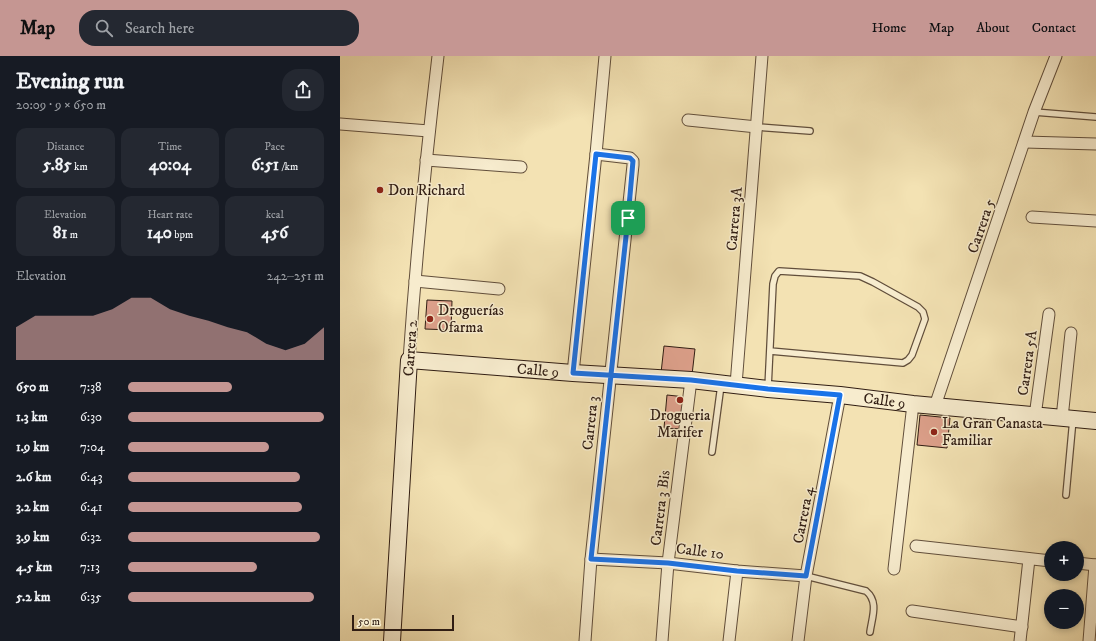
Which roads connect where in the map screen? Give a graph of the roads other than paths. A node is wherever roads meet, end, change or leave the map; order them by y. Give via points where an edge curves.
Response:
1 (438, 56) edge
2 (605, 56) edge
3 (762, 56) edge
4 (1056, 56) edge
5 (1034, 112) junction
6 (1096, 117) edge
7 (688, 120) dead end
8 (340, 124) edge
9 (757, 127) junction
10 (429, 131) junction
11 (810, 131) dead end
12 (1025, 142) junction
13 (1096, 144) edge
14 (596, 154) junction
15 (426, 160) junction
16 (521, 167) dead end
17 (1032, 217) dead end
18 (1096, 221) edge
19 (415, 282) junction
20 (499, 289) dead end
21 (1049, 314) dead end
22 (1071, 333) dead end
23 (770, 351) junction
24 (409, 360) junction
25 (573, 373) junction
26 (611, 375) junction
27 (691, 380) junction
28 (728, 384) junction
29 (768, 389) junction
30 (840, 395) junction
31 (913, 404) junction
32 (935, 406) junction
33 (1035, 416) junction
34 (1067, 419) junction
35 (1096, 421) edge
36 (712, 452) dead end
37 (1066, 495) dead end
38 (916, 546) dead end
39 (591, 559) junction
40 (1030, 560) junction
41 (1044, 561) edge
42 (668, 563) junction
43 (1084, 564) edge
44 (1095, 565) edge
45 (894, 569) dead end
46 (737, 571) junction
47 (806, 576) junction
48 (912, 612) dead end
49 (1022, 626) junction
50 (870, 632) dead end
51 (392, 641) edge
52 (585, 641) edge
53 (662, 641) edge
54 (729, 641) edge
55 (798, 641) edge
56 (1020, 641) edge
57 (1089, 641) edge

1 - 10 street, Carrera 2
2 - 14 street
3 - 9 street, Carrera 3A
4 - 5 street, Carrera 5
5 - 6 lane
5 - 12 street, Carrera 5
7 - 9 street
8 - 10 street
9 - 11 lane
9 - 28 street, Carrera 3A
10 - 15 street, Carrera 2
12 - 13 street
12 - 32 street, Carrera 5
14 - 25 street
14 - 26 street, Carrera 3 via 630,158 633,161
15 - 16 street
15 - 19 street, Carrera 2
17 - 18 street
19 - 20 street
19 - 24 street, Carrera 2
21 - 33 street, Carrera 5A
22 - 34 street
23 - 23 lane via 773,284 779,271 860,276 918,307 925,319 912,355 903,363
23 - 29 lane
24 - 25 main road, Calle 9
24 - 51 main road, Carrera 2
25 - 26 main road, Calle 9
26 - 27 main road, Calle 9
26 - 39 street, Carrera 3
27 - 28 main road, Calle 9
27 - 42 street, Carrera 3 Bis
28 - 29 main road, Calle 9
28 - 36 lane
29 - 30 main road, Calle 9
30 - 31 main road, Calle 9
30 - 47 street, Carrera 4
31 - 32 main road, Calle 9
31 - 45 street
32 - 33 main road, Calle 9
33 - 34 main road, Calle 9
34 - 35 main road, Calle 9
34 - 37 lane
38 - 40 street
39 - 42 street, Calle 10
39 - 52 street, Carrera 3
40 - 41 street
40 - 49 street
42 - 46 street, Calle 10
42 - 53 street, Carrera 3 Bis
43 - 44 street
44 - 57 street
46 - 47 street, Calle 10
46 - 54 street
47 - 50 lane via 866,591 872,596 874,603
47 - 55 street, Carrera 4
48 - 49 street
49 - 56 street

